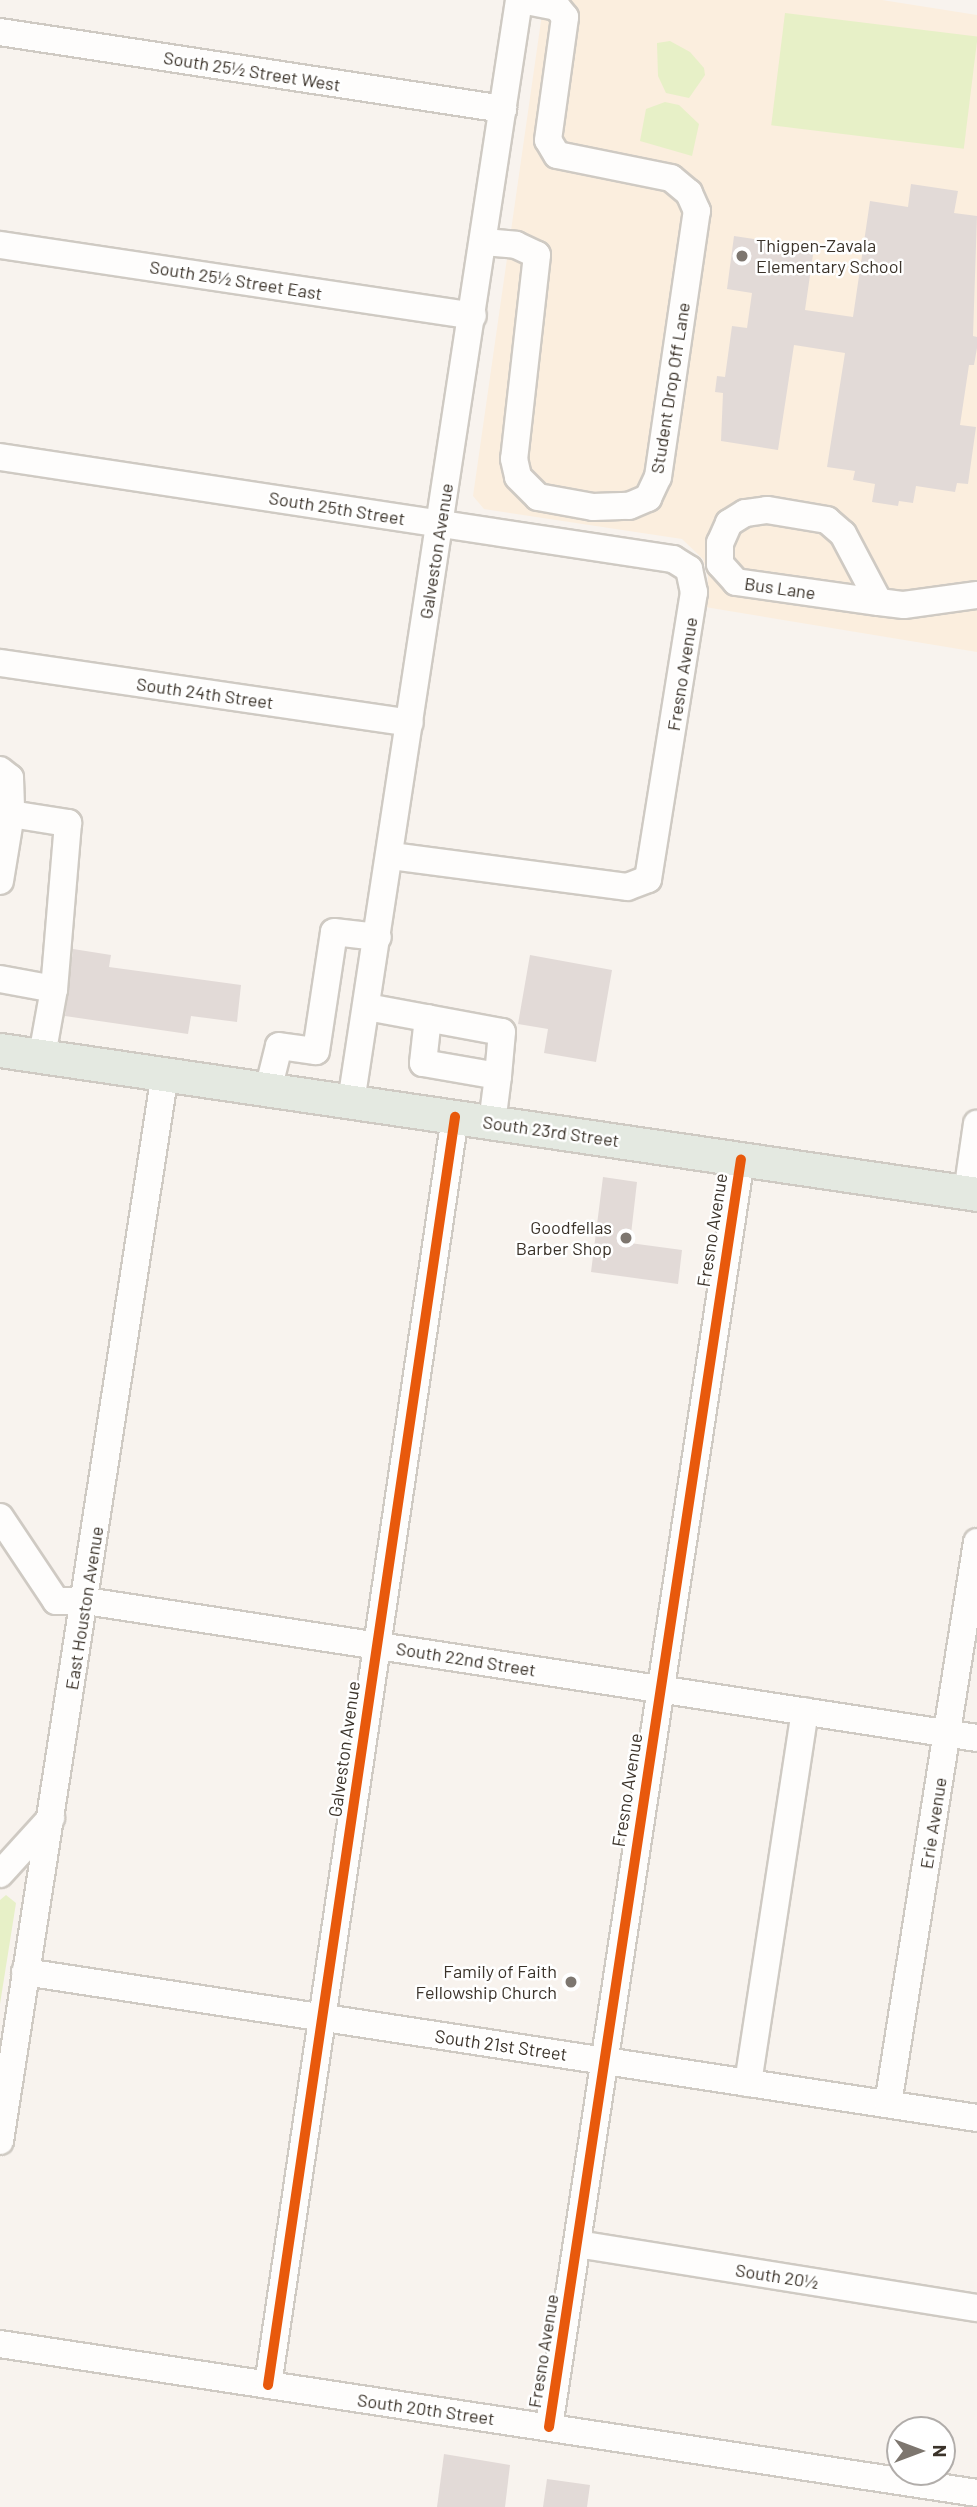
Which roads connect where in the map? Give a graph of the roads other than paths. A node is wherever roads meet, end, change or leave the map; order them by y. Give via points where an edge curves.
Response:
1 (519, 0) edge
2 (0, 32) edge
3 (503, 109) junction
4 (484, 242) junction
5 (0, 245) edge
6 (473, 316) junction
7 (0, 457) edge
8 (440, 523) junction
9 (694, 592) joint
10 (977, 595) edge
11 (879, 602) junction
12 (0, 663) edge
13 (410, 723) junction
14 (0, 770) edge
15 (11, 814) junction
16 (391, 856) junction
17 (0, 881) edge
18 (378, 937) junction
19 (327, 978) junction
20 (0, 979) edge
21 (54, 989) junction
22 (368, 996) junction
23 (428, 1018) junction
24 (0, 1050) edge
25 (42, 1056) junction
26 (165, 1074) junction
27 (498, 1076) junction
28 (268, 1090) junction
29 (352, 1102) junction
30 (455, 1117) junction
31 (492, 1123) junction
32 (977, 1124) edge
33 (741, 1159) junction
34 (972, 1194) edge
35 (0, 1517) edge
36 (977, 1542) edge
37 (86, 1601) junction
38 (377, 1646) junction
39 (661, 1688) junction
40 (805, 1711) junction
41 (948, 1734) junction
42 (977, 1738) edge
43 (52, 1816) junction
44 (0, 1874) edge
45 (25, 1972) junction
46 (322, 2019) junction
47 (603, 2060) junction
48 (748, 2084) junction
49 (888, 2104) junction
50 (977, 2118) edge
51 (0, 2141) edge
52 (577, 2244) junction
53 (977, 2308) edge
54 (0, 2344) edge
55 (268, 2385) junction
56 (549, 2427) junction
57 (977, 2493) edge

1 - 3 street, Galveston Avenue
1 - 4 street, Student Drop Off Lane via 556,7 565,17 548,140 557,155 671,178 689,193 697,211 658,477 648,498 629,506 593,507 538,497 519,477 514,459 537,255 516,245
2 - 3 street, South 25½ Street West
3 - 4 street, Galveston Avenue
4 - 6 street, Galveston Avenue
5 - 6 street, South 25½ Street East
6 - 8 street, Galveston Avenue
7 - 8 street, South 25th Street
8 - 9 street, South 25th Street via 673,559 688,569
8 - 13 street, Galveston Avenue
9 - 16 street, Fresno Avenue via 648,879 627,887
10 - 11 street, Bus Lane via 904,605
11 - 11 street, Bus Lane via 843,534 827,520 767,510 745,513 729,523 720,543 720,564 736,582
12 - 13 street, South 24th Street
13 - 16 street, Galveston Avenue
14 - 15 street via 10,778
15 - 17 street
15 - 21 street via 68,823
16 - 18 street, Galveston Avenue
18 - 19 street via 334,932
18 - 22 street, Galveston Avenue
19 - 22 street
19 - 28 street via 316,1051 279,1046
20 - 21 street
21 - 25 street
22 - 23 street
22 - 29 street, Galveston Avenue
23 - 27 street via 502,1032
23 - 27 street via 423,1063
24 - 25 main road, South 23rd Street
25 - 26 main road, South 23rd Street
26 - 28 main road, South 23rd Street
26 - 37 street, East Houston Avenue
27 - 31 street
28 - 29 main road, South 23rd Street
29 - 30 main road, South 23rd Street
30 - 31 main road, South 23rd Street
30 - 38 street, Galveston Avenue
31 - 33 main road, South 23rd Street
32 - 34 street
33 - 34 main road, South 23rd Street
33 - 39 street, Fresno Avenue
35 - 37 street, South 22nd Street via 56,1601
36 - 41 street, Erie Avenue
37 - 38 street, South 22nd Street
37 - 43 street, East Houston Avenue
38 - 39 street, South 22nd Street
38 - 46 street, Galveston Avenue
39 - 40 street, South 22nd Street
39 - 47 street, Fresno Avenue
40 - 41 street, South 22nd Street
40 - 48 street
41 - 42 street, South 22nd Street
41 - 49 street, Erie Avenue
43 - 44 street
43 - 45 street, East Houston Avenue
45 - 46 street, South 21st Street
45 - 51 street, East Houston Avenue
46 - 47 street, South 21st Street
46 - 55 street, Galveston Avenue
47 - 48 street, South 21st Street
47 - 52 street, Fresno Avenue
48 - 49 street, South 21st Street
49 - 50 street, South 21st Street
52 - 53 street, South 20½
52 - 56 street, Fresno Avenue
54 - 55 street, South 20th Street
55 - 56 street, South 20th Street
56 - 57 street, South 20th Street

